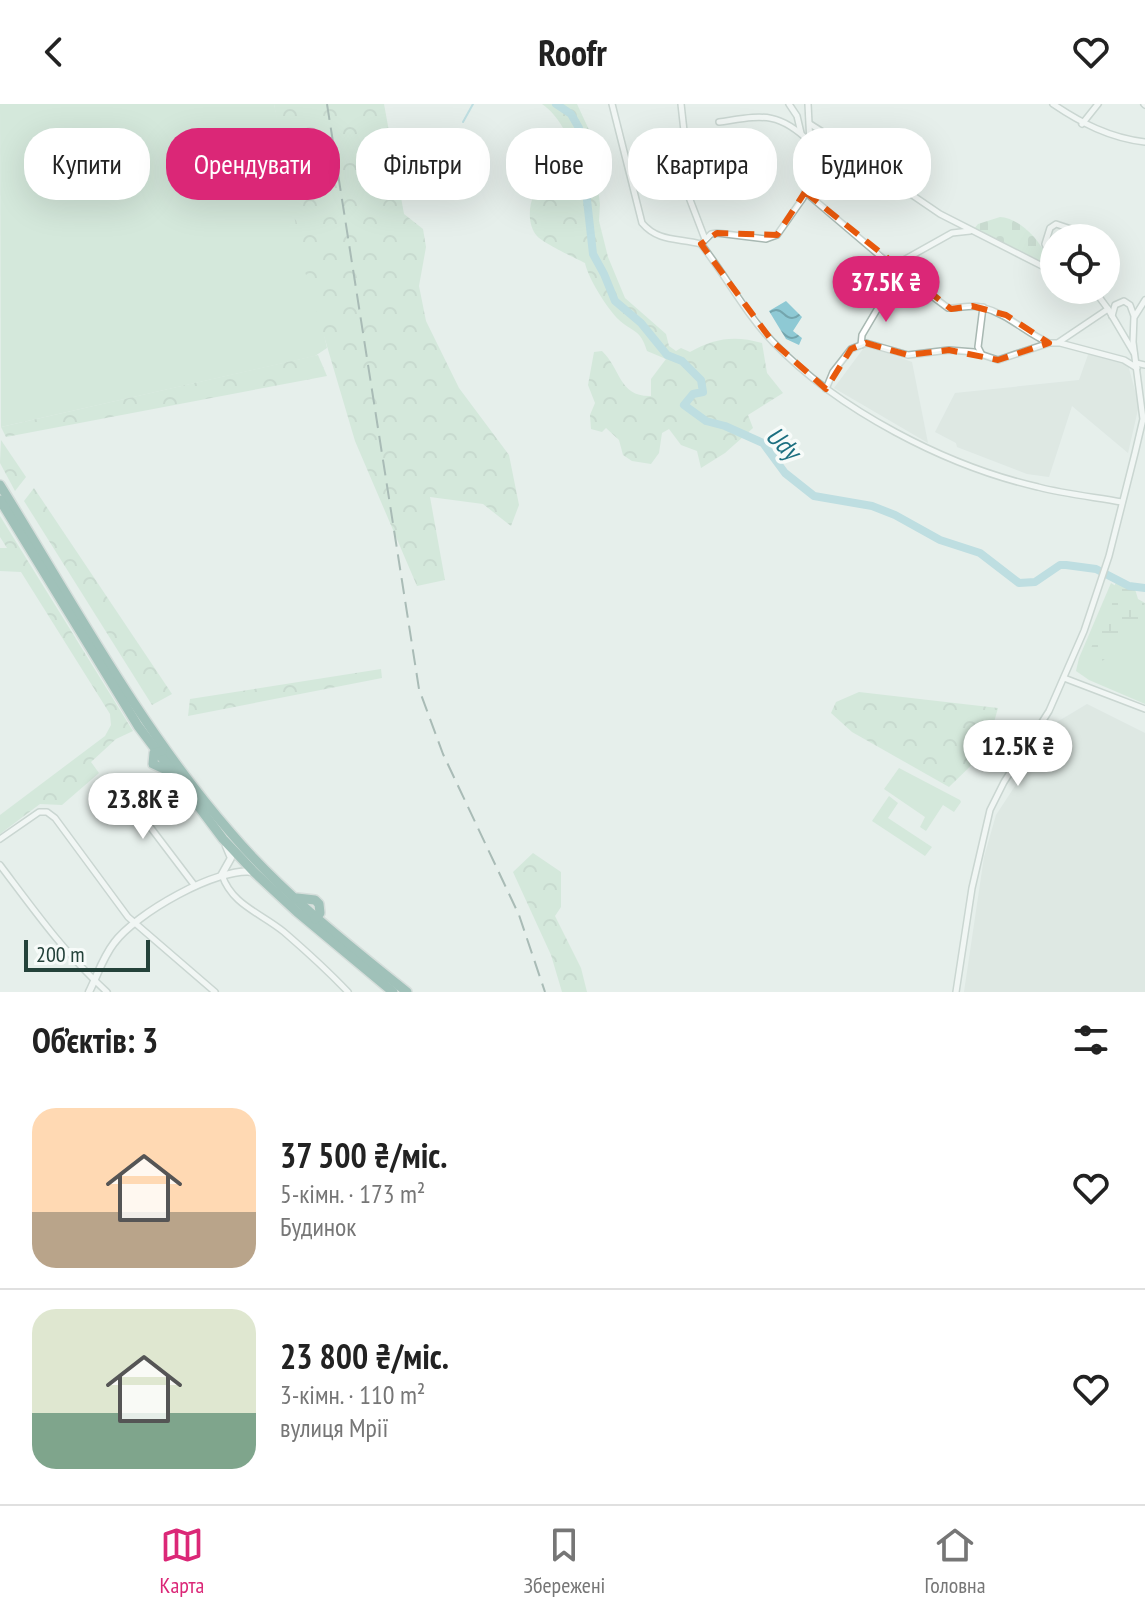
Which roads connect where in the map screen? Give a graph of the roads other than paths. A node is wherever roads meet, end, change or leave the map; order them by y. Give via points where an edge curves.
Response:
1 (612, 104) edge
2 (681, 104) edge
3 (789, 104) edge
4 (808, 104) edge
5 (1053, 104) edge
6 (1098, 104) edge
7 (719, 122) dead end
8 (809, 124) junction
9 (1082, 124) junction
10 (684, 128) edge
11 (793, 128) edge
12 (800, 128) edge
13 (809, 128) edge
14 (816, 128) edge
15 (1145, 142) edge
16 (689, 200) edge
17 (800, 200) edge
18 (814, 200) edge
19 (919, 200) edge
20 (975, 231) junction
21 (703, 241) junction
22 (1040, 265) edge
23 (892, 266) junction
24 (885, 296) dead end
25 (1145, 300) edge
26 (1104, 304) edge
27 (983, 307) junction
28 (1108, 309) junction
29 (1112, 316) junction
30 (1134, 316) junction
31 (1049, 343) junction
32 (1058, 343) junction
33 (861, 345) junction
34 (981, 354) junction
35 (1134, 354) junction
36 (1136, 365) junction
37 (1145, 365) edge
38 (826, 389) junction
39 (0, 485) edge
40 (0, 500) edge
41 (1122, 502) junction
42 (1064, 678) junction
43 (1145, 709) edge
44 (158, 751) junction
45 (169, 754) junction
46 (113, 778) dead end
47 (0, 839) edge
48 (223, 839) junction
49 (0, 865) edge
50 (254, 872) junction
51 (222, 874) junction
52 (195, 886) junction
53 (313, 919) junction
54 (136, 923) junction
55 (94, 980) junction
56 (89, 992) edge
57 (107, 992) edge
58 (215, 992) edge
59 (348, 992) edge
60 (393, 992) edge
61 (407, 992) edge
62 (956, 992) edge

1 - 21 street via 642,223 653,235
2 - 10 street
3 - 12 street
4 - 8 street
5 - 9 street
6 - 9 street
7 - 11 street via 771,117
8 - 13 street
8 - 14 street
9 - 15 street
16 - 21 street
17 - 21 street via 777,235 766,239 717,233
18 - 23 street
19 - 20 street
20 - 22 street
20 - 23 street via 952,233
21 - 38 street via 752,317
23 - 27 street via 948,308
24 - 33 street
25 - 30 street
26 - 28 street
27 - 31 street
27 - 34 street
28 - 29 street
28 - 32 street
29 - 30 street via 1115,305 1124,301
29 - 35 street
30 - 35 street
31 - 32 street
31 - 34 street via 1001,360
32 - 36 street
33 - 34 street via 908,355 939,350
33 - 38 street via 851,349
35 - 36 street
36 - 37 street
36 - 41 street via 1143,419
38 - 41 street via 943,455 1039,488
39 - 45 highway
40 - 44 highway
41 - 42 street via 1098,593
42 - 43 street
42 - 62 street via 990,810
44 - 45 highway
44 - 48 highway
45 - 53 highway via 233,835
46 - 52 street
47 - 54 street via 47,812
48 - 50 highway
48 - 51 street via 231,858
49 - 55 street via 55,939
50 - 51 street
50 - 53 highway
51 - 52 street
51 - 59 street via 238,902 282,930
52 - 54 street
53 - 60 highway
53 - 61 highway
54 - 55 street via 112,945
54 - 58 street
55 - 56 street
55 - 57 street

